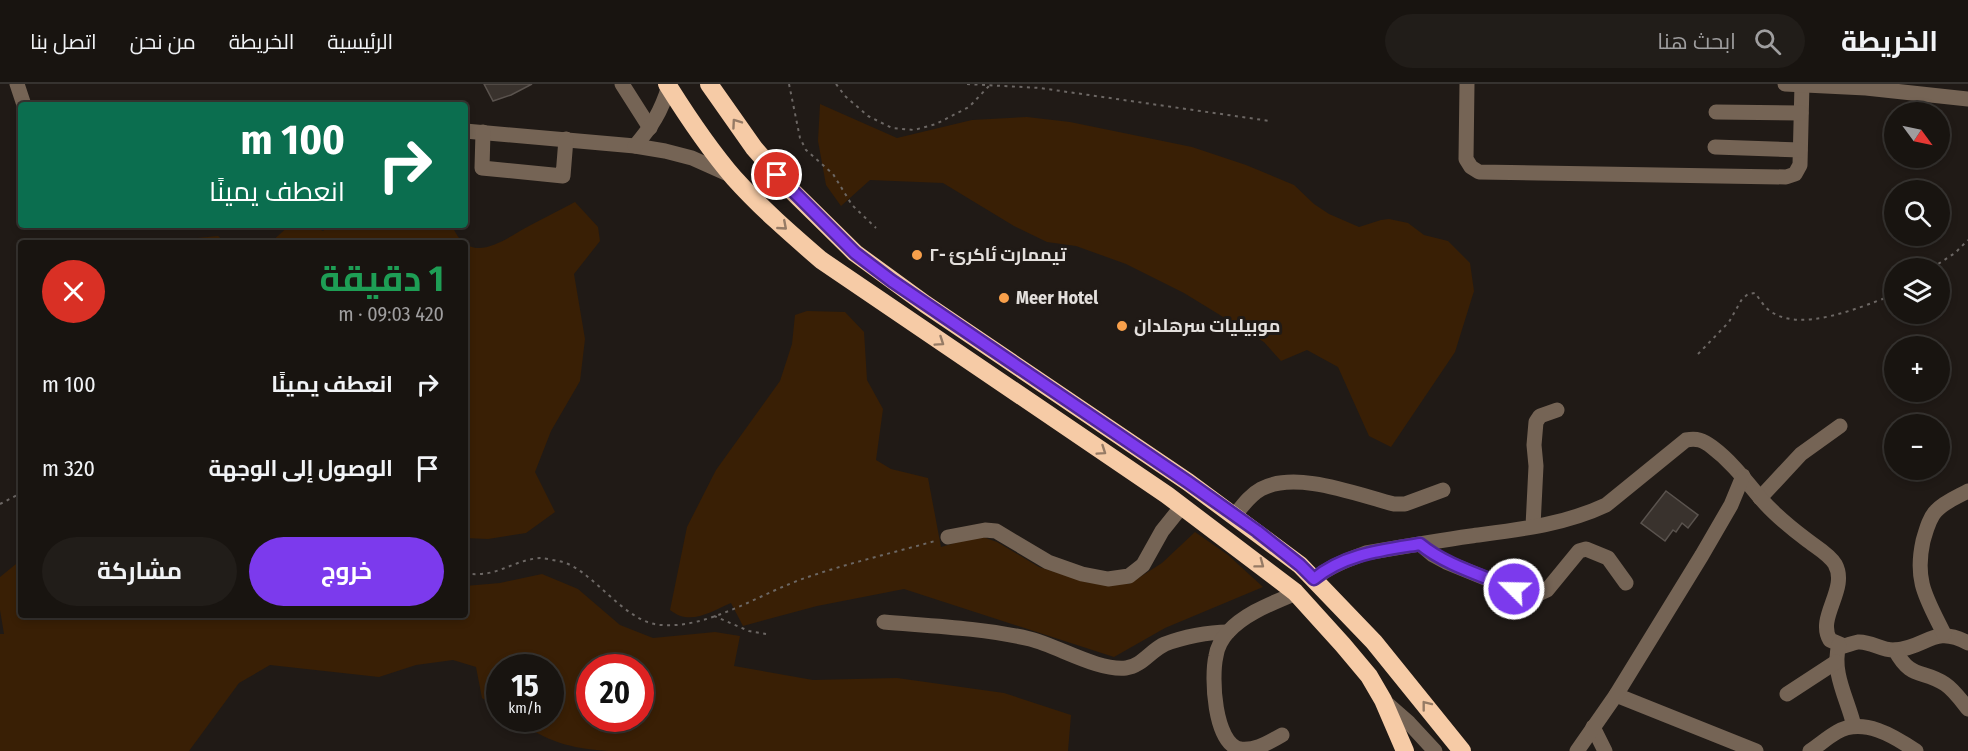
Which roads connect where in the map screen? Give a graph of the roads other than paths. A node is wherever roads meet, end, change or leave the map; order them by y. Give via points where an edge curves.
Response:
1 (17, 84) edge
2 (622, 84) edge
3 (709, 84) edge
4 (1467, 84) edge
5 (1785, 84) edge
6 (1802, 84) edge
7 (1888, 84) edge
8 (668, 85) edge
9 (1866, 88) junction
10 (1968, 99) edge
11 (23, 102) edge
12 (1716, 112) dead end
13 (1801, 113) junction
14 (650, 128) junction
15 (468, 131) edge
16 (483, 132) junction
17 (566, 139) junction
18 (635, 146) junction
19 (1715, 147) dead end
20 (1800, 150) junction
21 (735, 178) junction
22 (1557, 410) dead end
23 (1840, 426) dead end
24 (1743, 476) junction
25 (1443, 490) dead end
26 (1968, 491) edge
27 (1760, 498) junction
28 (1182, 506) junction
29 (1235, 515) junction
30 (1533, 526) junction
31 (948, 537) road end
32 (1420, 544) junction
33 (1314, 579) junction
34 (1626, 584) dead end
35 (1296, 593) junction
36 (884, 622) dead end
37 (1228, 632) junction
38 (1944, 634) junction
39 (1968, 643) edge
40 (1839, 645) junction
41 (1895, 650) junction
42 (1836, 662) junction
43 (1787, 694) dead end
44 (1616, 695) junction
45 (1383, 700) junction
46 (1968, 709) edge
47 (1854, 726) junction
48 (1593, 727) junction
49 (1282, 735) dead end
50 (1405, 751) edge
51 (1435, 751) edge
52 (1462, 751) edge
53 (1577, 751) edge
54 (1605, 751) edge
55 (1756, 751) edge
56 (1810, 751) edge
57 (1916, 751) edge

1 - 11 street
2 - 14 street
29 -> 3 highway via 855,253 754,148
4 - 20 street via 1466,159 1479,172 1786,177 1799,170
5 - 6 street
6 - 9 street
6 - 13 street
7 - 9 street
8 - 14 street
8 - 21 highway
9 - 10 street
12 - 13 street
13 - 20 street
14 - 18 street
15 - 16 street
16 - 17 street
16 - 17 street via 482,168 563,176
17 - 18 street
18 - 21 street via 692,158
19 - 20 street
21 -> 28 highway via 821,260
22 - 30 street via 1540,416 1536,422
23 - 27 street via 1801,454
24 - 27 street
24 - 30 street via 1701,440 1686,440 1605,505 1573,519
24 - 44 street via 1716,532
25 - 29 street via 1405,504 1394,504 1312,484 1279,483 1249,498
26 - 38 street via 1935,511 1920,557 1922,590
27 - 40 street via 1835,564 1838,586 1826,629 1830,640
28 - 31 street via 1143,565 1129,576 1108,579 1048,562 996,531
28 -> 35 highway
29 - 33 highway
30 - 32 street
32 - 33 street via 1366,553 1340,562
32 - 34 street via 1446,562 1532,597 1547,590 1579,551 1586,549 1608,558
52 -> 33 highway via 1374,642
35 - 37 street via 1268,605
35 - 45 highway via 1369,676
36 - 37 street via 1027,638 1088,660 1126,668 1165,645
37 - 49 street via 1216,655 1214,673 1214,697 1221,726 1237,749 1262,747
38 - 39 street
38 - 41 street
40 - 41 street via 1866,643
40 - 42 street
41 - 46 street via 1907,668 1945,684
42 - 43 street
42 - 47 street
44 - 48 street
44 - 55 street
45 - 50 highway
45 - 51 street
47 - 56 street via 1837,732
47 - 57 street via 1899,739
48 - 53 street
48 - 54 street

